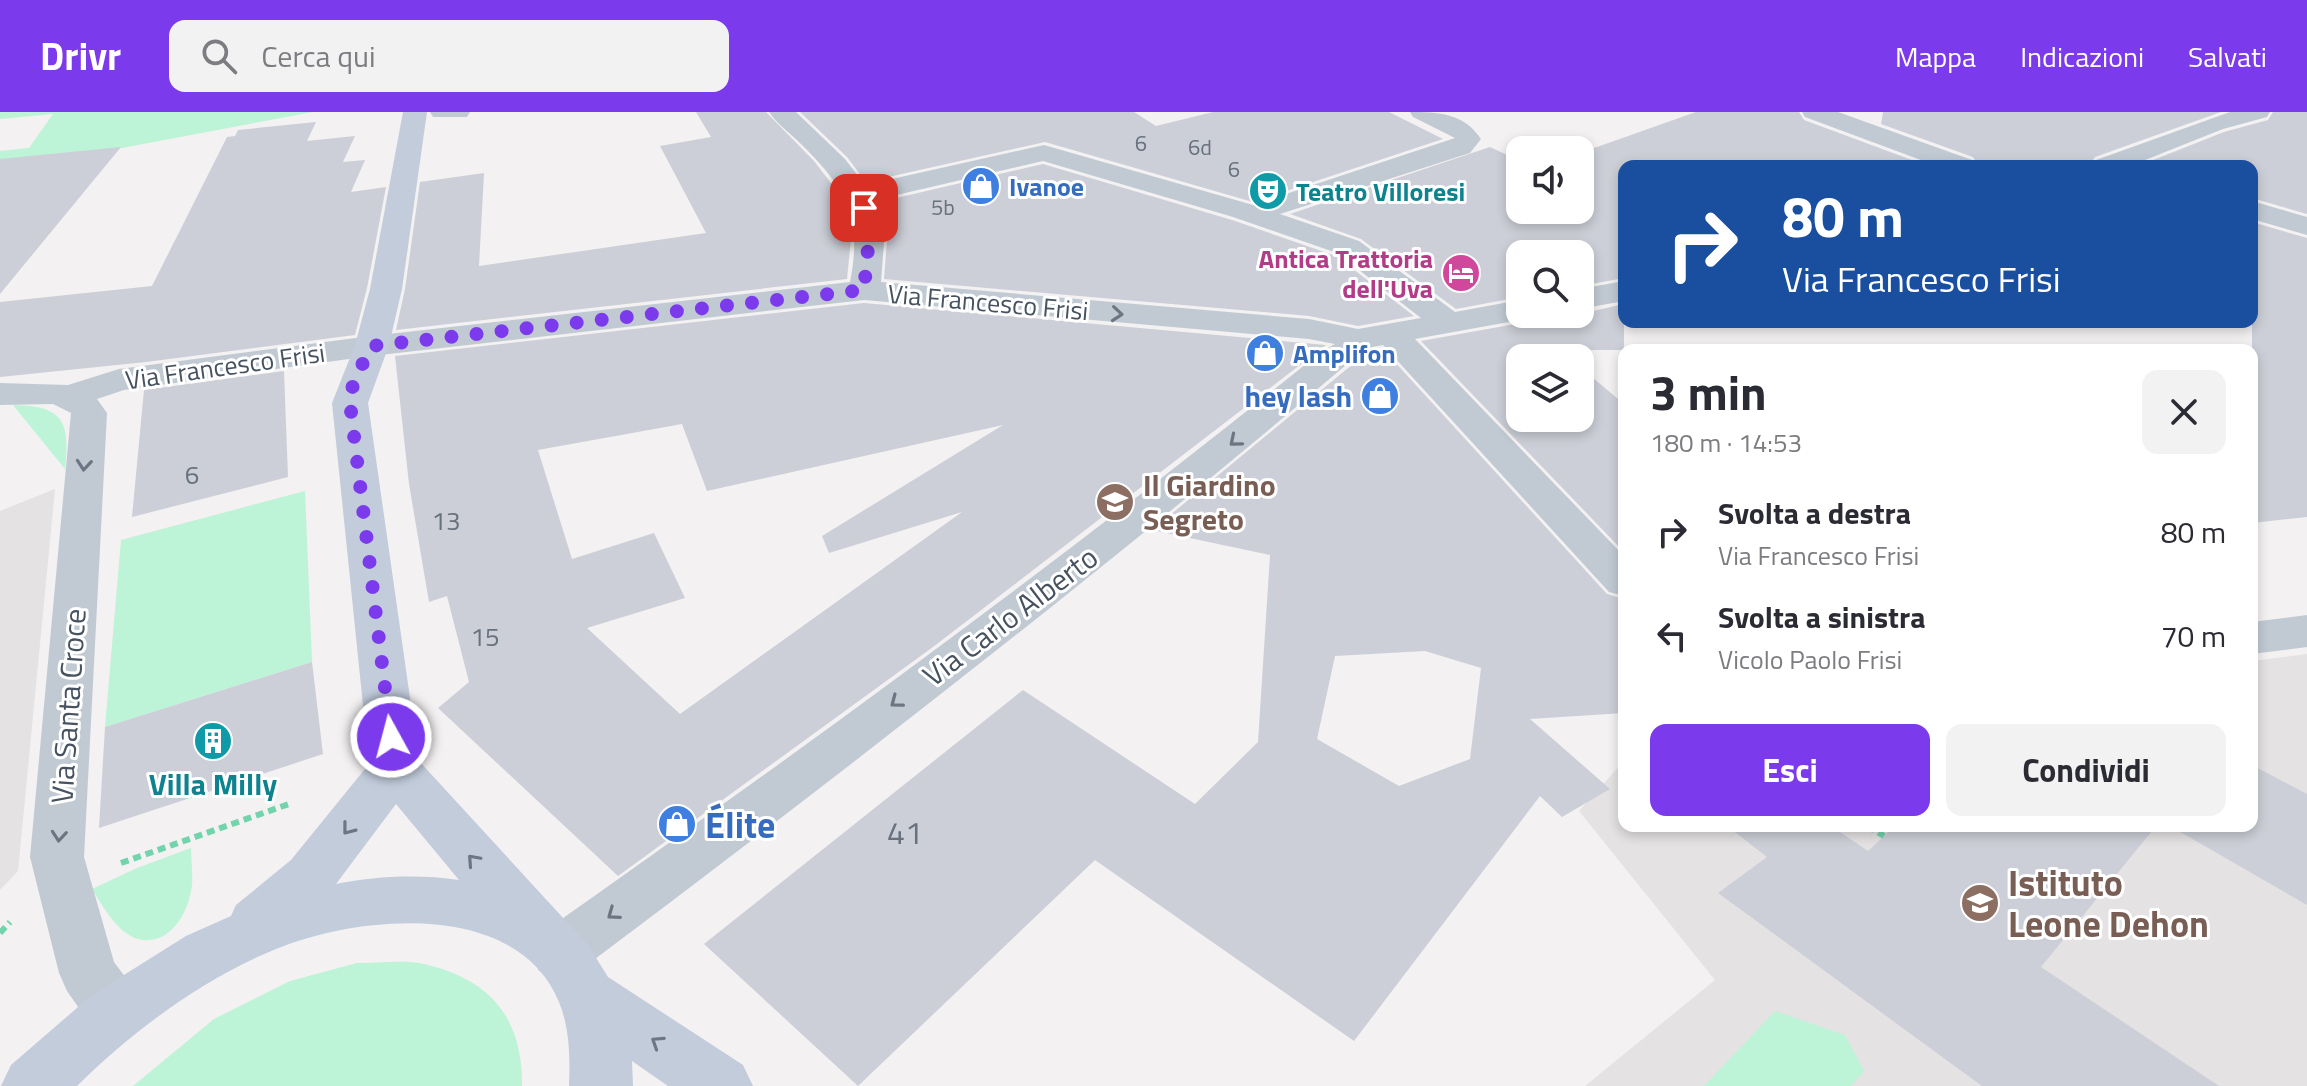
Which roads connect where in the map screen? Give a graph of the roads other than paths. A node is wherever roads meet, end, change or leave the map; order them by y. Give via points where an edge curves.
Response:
1 (415, 112) edge
2 (442, 112) edge
3 (458, 112) edge
4 (781, 112) edge
5 (1422, 112) edge
6 (1814, 112) edge
7 (2177, 112) edge
8 (2258, 112) edge
9 (2214, 124) junction
10 (1946, 160) edge
11 (2121, 160) edge
12 (856, 196) junction
13 (1266, 210) junction
14 (2258, 212) edge
15 (2307, 226) edge
16 (864, 290) junction
17 (1618, 292) edge
18 (1594, 296) edge
19 (1506, 313) edge
20 (1449, 323) junction
21 (1375, 336) junction
22 (371, 346) junction
23 (0, 394) edge
24 (70, 396) junction
25 (1618, 576) edge
26 (2307, 631) edge
27 (2258, 637) edge
28 (395, 768) junction
29 (217, 950) junction
30 (563, 963) junction
31 (116, 1012) junction
32 (33, 1086) edge
33 (601, 1086) edge
34 (721, 1086) edge

1 - 22 street via 405,188
2 - 3 street
4 - 12 street via 840,169
5 - 13 street via 1463,131 1468,139 1461,147
6 - 10 street
7 - 9 street
8 - 9 street
9 - 11 street
12 - 13 street via 1044,153
12 - 16 street via 870,227
13 - 20 street via 1348,247
14 - 15 street
16 -> 21 street, Via Francesco Frisi
16 - 22 street, Via Francesco Frisi
17 - 18 street
19 - 20 street, Via Carlo Alberto
20 - 21 street, Via Carlo Alberto
21 - 25 street
21 -> 30 street, Via Carlo Alberto via 1334,358 1185,483 679,866
22 - 24 street, Via Francesco Frisi via 119,380
22 - 28 street via 350,403
23 - 24 street, Via Francesco Frisi
24 -> 31 street, Via Santa Croce via 89,413 57,857 88,973
26 - 27 street
28 -> 29 street via 293,894
30 -> 28 street
29 - 30 street via 320,912 403,899 476,906 507,917
29 - 31 street
30 - 33 street via 599,1029
34 -> 30 street
31 - 32 street

